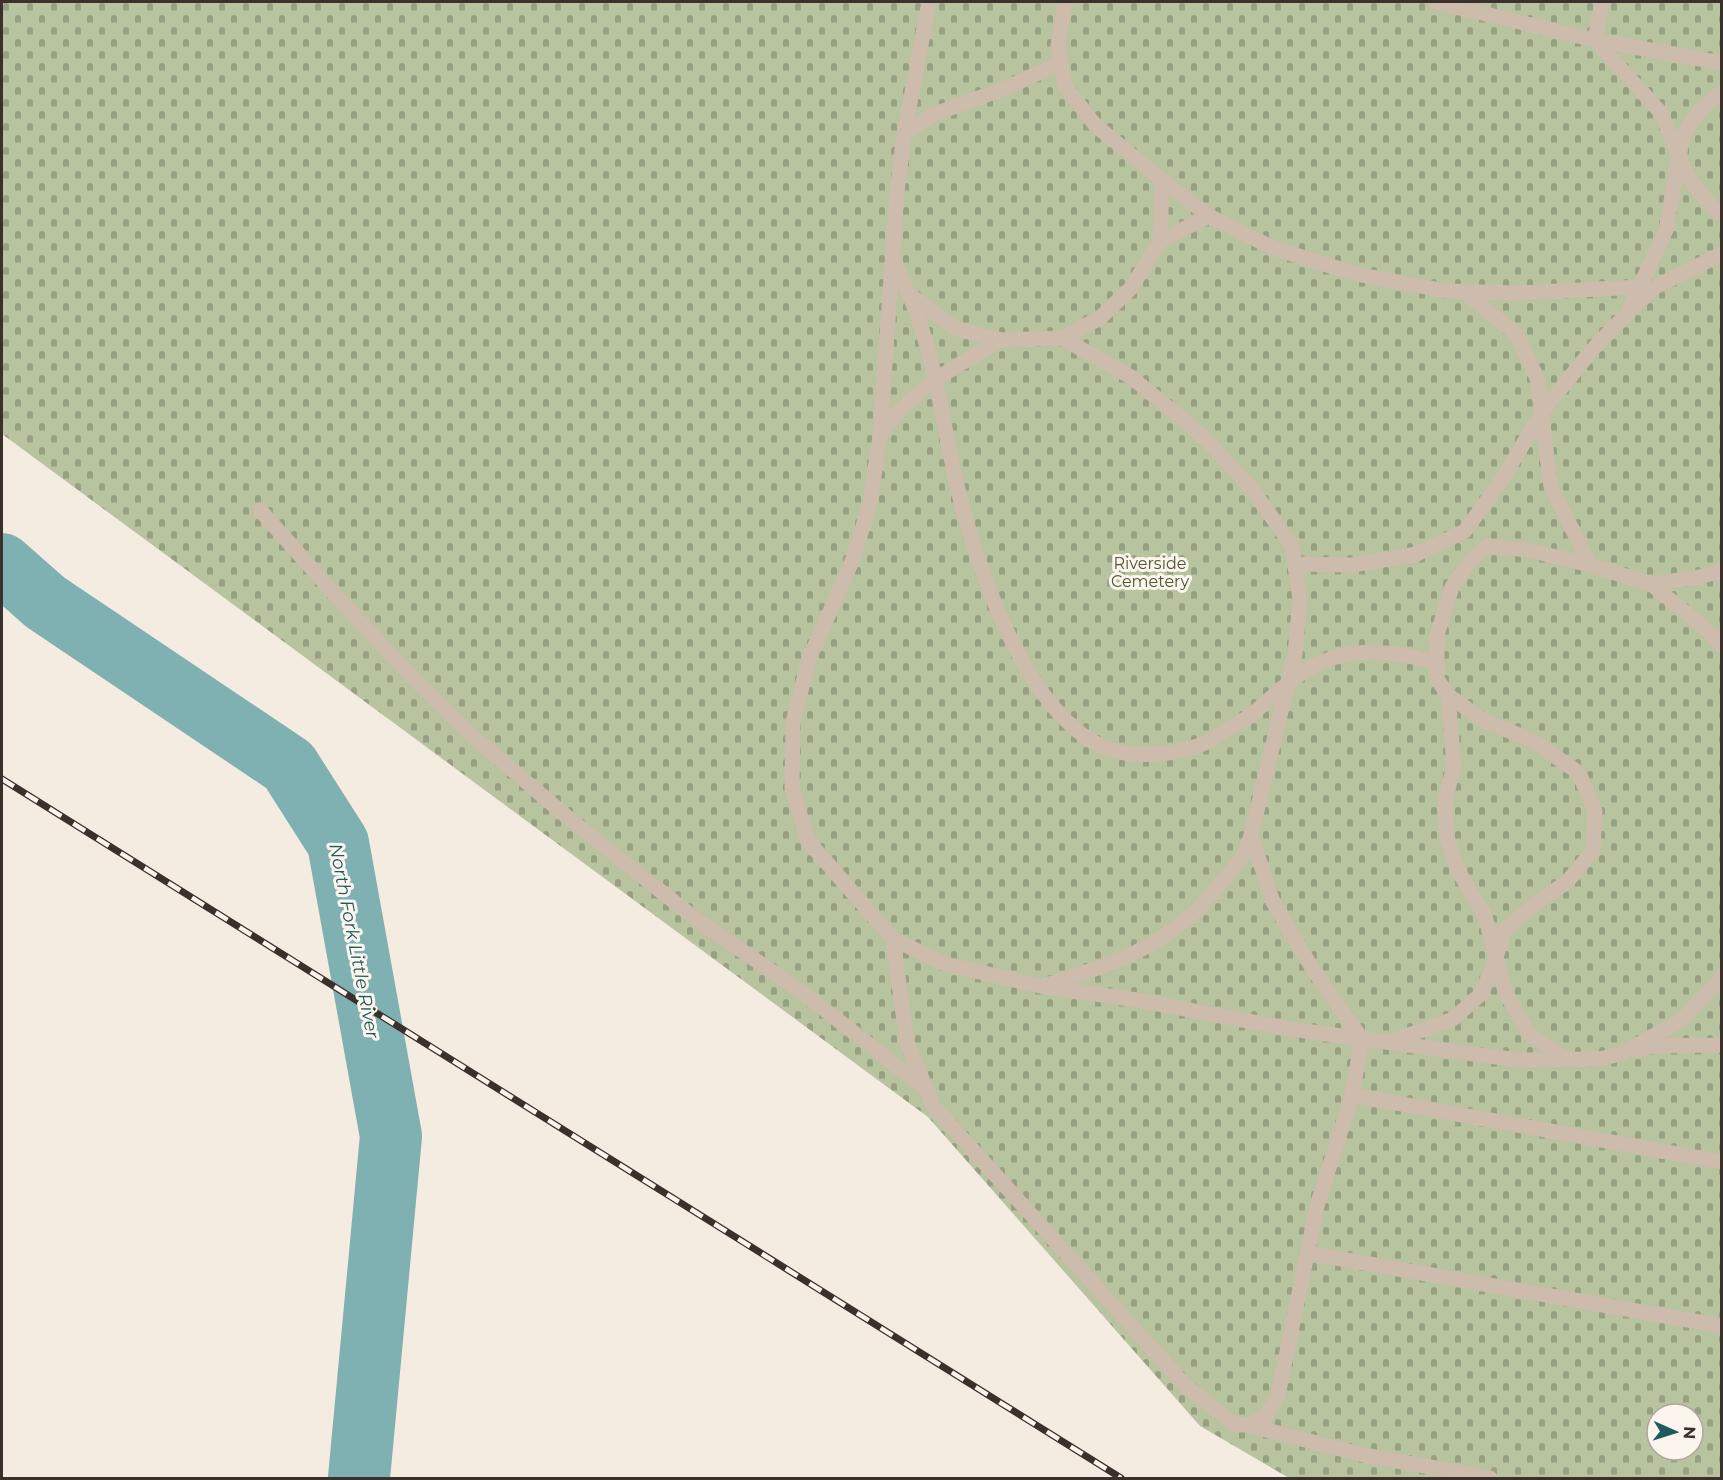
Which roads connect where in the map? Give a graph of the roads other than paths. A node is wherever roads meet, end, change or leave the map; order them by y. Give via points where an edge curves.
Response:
1 (929, 2) edge
2 (1065, 2) edge
3 (1435, 2) edge
4 (1602, 2) edge
5 (1595, 40) junction
6 (1062, 63) junction
7 (1722, 63) edge
8 (1722, 93) edge
9 (904, 135) junction
10 (1679, 155) junction
11 (1162, 180) junction
12 (1722, 215) edge
13 (1209, 216) junction
14 (1160, 241) junction
15 (1722, 254) edge
16 (892, 255) junction
17 (1640, 287) junction
18 (1463, 291) junction
19 (909, 294) junction
20 (1628, 314) junction
21 (1062, 338) junction
22 (1002, 340) junction
23 (937, 376) junction
24 (1542, 412) junction
25 (880, 435) junction
26 (260, 510) dead end
27 (1294, 564) junction
28 (1590, 565) junction
29 (1722, 570) edge
30 (1651, 584) junction
31 (1722, 646) edge
32 (1437, 662) junction
33 (1287, 684) junction
34 (1448, 695) junction
35 (1251, 836) junction
36 (893, 939) junction
37 (1496, 957) junction
38 (1722, 977) edge
39 (1040, 986) junction
40 (1362, 1039) junction
41 (1389, 1042) junction
42 (1722, 1046) edge
43 (1621, 1054) junction
44 (1568, 1059) junction
45 (927, 1090) junction
46 (1352, 1095) junction
47 (1722, 1162) edge
48 (1306, 1253) junction
49 (1722, 1326) edge
50 (1246, 1425) junction
51 (1490, 1479) edge

1 - 9 street
2 - 6 street via 1058,46
3 - 5 street
4 - 5 street
5 - 7 street
5 - 10 street via 1661,113
6 - 9 street via 932,115
6 - 11 street via 1065,86 1095,125
8 - 10 street via 1711,99 1683,138
9 - 16 street
10 - 12 street via 1696,189
10 - 17 street via 1666,231
11 - 13 street
11 - 14 street
13 - 14 street
13 - 18 street via 1273,248 1356,274
14 - 21 street via 1131,288 1100,318
15 - 20 street via 1656,287
16 - 19 street
16 - 25 street
17 - 18 street via 1517,293
17 - 20 street
18 - 24 street via 1517,335 1538,378
19 - 22 street via 956,329
19 - 23 street
20 - 24 street via 1592,350
21 - 22 street
21 - 27 street via 1131,377 1205,438 1252,489 1292,546
22 - 23 street
23 - 25 street via 895,413
23 - 33 street via 962,507 985,582 1014,646 1044,694 1080,734 1110,749 1153,754 1196,747 1244,721
24 - 27 street via 1503,478 1465,531 1417,554 1352,565
24 - 28 street via 1551,487
25 - 36 street via 870,503 856,548 809,658 793,722 792,788 808,841
26 - 45 street via 378,640 477,740 697,920 802,993
27 - 33 street via 1300,599 1295,654
28 - 30 street
28 - 32 street via 1528,550 1487,546 1469,562 1452,587 1437,635
29 - 30 street via 1700,578
30 - 31 street
32 - 33 street via 1388,651 1340,654
32 - 34 street via 1437,679
33 - 35 street
34 - 37 street via 1454,766 1444,801 1447,839 1459,872 1485,916
34 - 37 street via 1481,719 1535,742 1578,772 1595,811 1593,851 1567,882 1504,932
35 - 39 street via 1247,852 1208,900 1169,935 1123,960
35 - 40 street via 1273,902 1312,968
36 - 39 street via 945,964
36 - 45 street via 907,1043
37 - 41 street via 1482,993 1453,1019
37 - 44 street via 1506,994 1530,1035
38 - 43 street via 1683,1019
39 - 40 street
40 - 41 street
40 - 46 street
41 - 44 street via 1518,1060
42 - 43 street via 1653,1046
43 - 44 street
45 - 50 street via 934,1107 1010,1195 1185,1384 1235,1425
46 - 47 street
46 - 48 street
48 - 49 street
48 - 50 street via 1278,1395 1266,1417
50 - 51 street via 1364,1455

